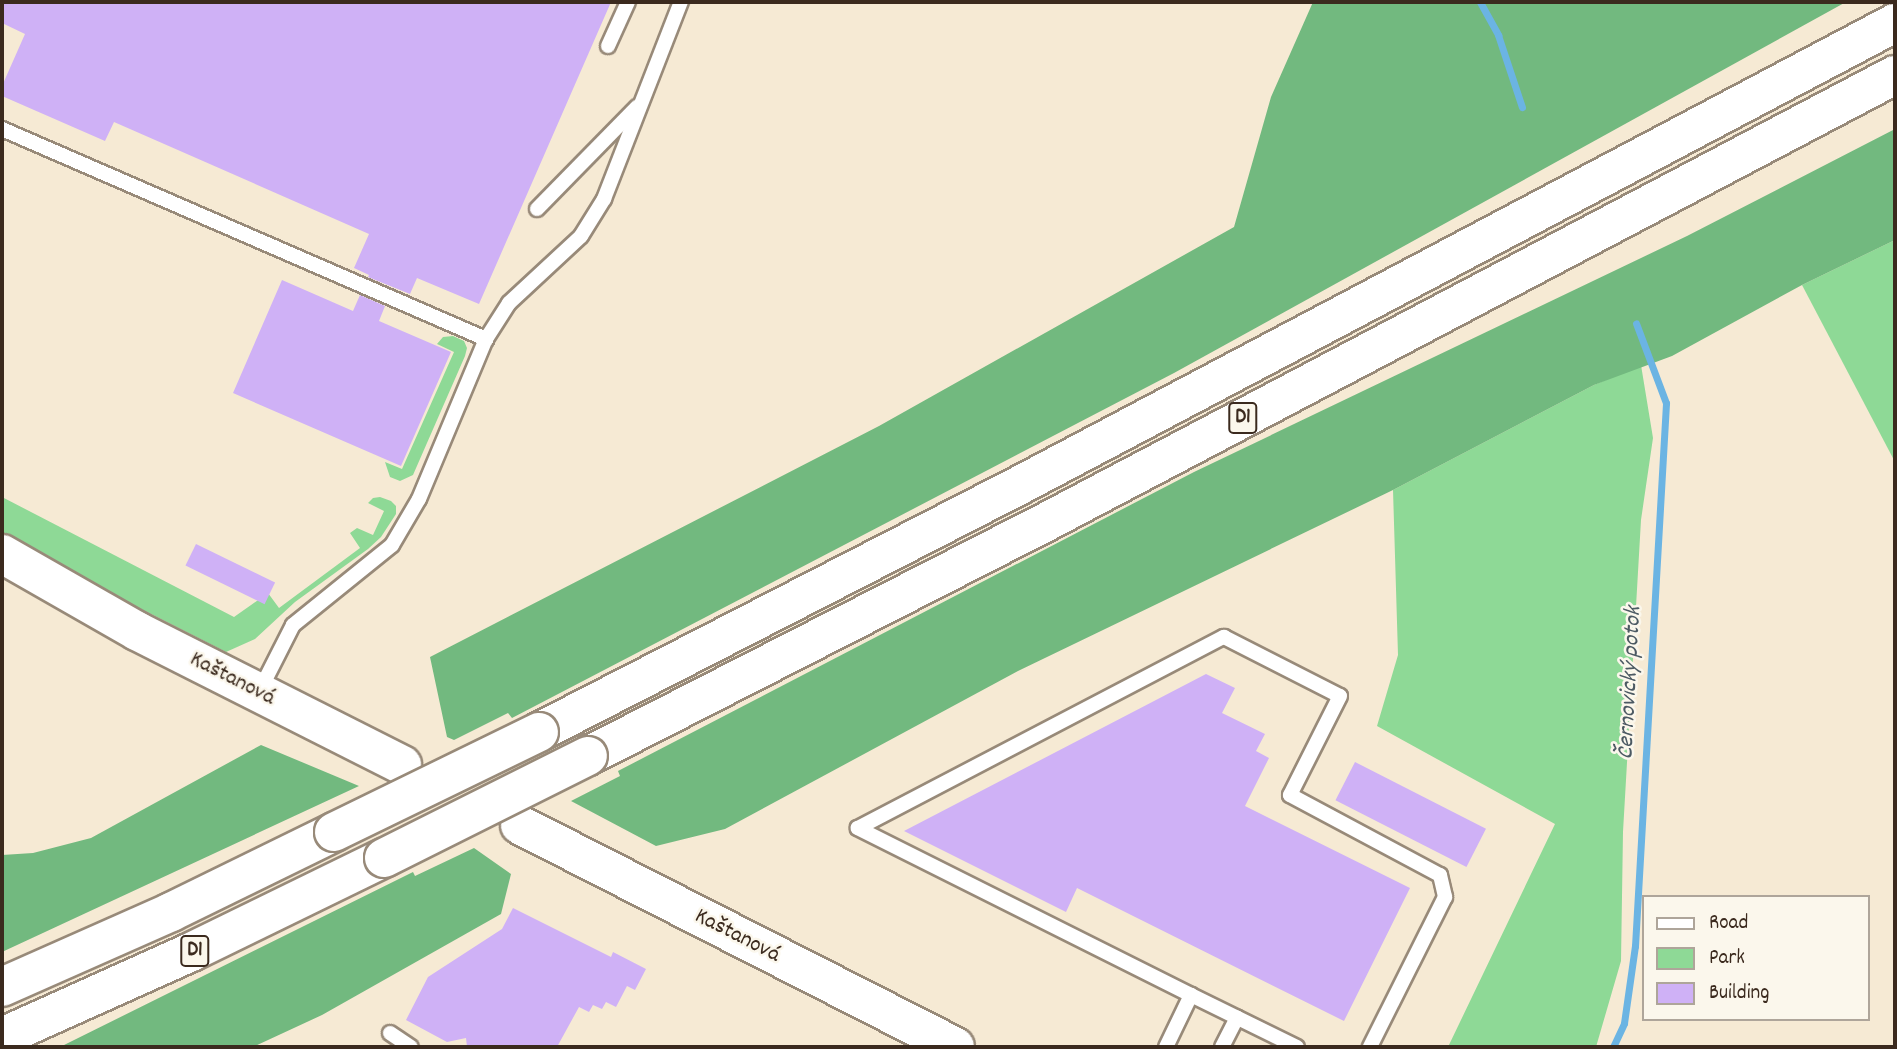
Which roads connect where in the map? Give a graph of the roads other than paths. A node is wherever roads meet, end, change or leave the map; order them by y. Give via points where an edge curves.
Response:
1 (628, 2) edge
2 (681, 2) edge
3 (1895, 23) edge
4 (608, 46) dead end
5 (1895, 75) edge
6 (642, 102) junction
7 (2, 129) edge
8 (537, 209) dead end
9 (486, 339) junction
10 (2, 554) edge
11 (2, 581) edge
12 (101, 612) junction
13 (258, 693) junction
14 (402, 765) dead end
15 (520, 825) dead end
16 (2, 987) edge
17 (1191, 995) junction
18 (1237, 1017) junction
19 (390, 1033) dead end
20 (2, 1037) edge
21 (411, 1047) edge
22 (955, 1047) edge
23 (1166, 1047) edge
24 (1222, 1047) edge
25 (1297, 1047) edge
26 (1370, 1047) edge

1 - 4 lane
2 - 6 lane
3 - 16 main road, D1, bridge via 1010,490 539,732 171,912
5 - 20 main road, D1, bridge via 1048,521 589,756 191,953
6 - 8 lane
6 - 9 lane via 604,199 581,236 509,303
7 - 9 lane
9 - 13 lane via 419,499 392,545 293,625
10 - 12 main road, Kaštanová
11 - 12 main road, Kaštanová via 27,594
12 - 13 main road, Kaštanová
13 - 14 main road, Kaštanová
15 - 22 main road, Kaštanová
17 - 18 lane
17 - 23 lane
17 - 26 lane via 858,828 1224,637 1340,696 1290,795 1440,874 1445,897
18 - 24 lane
18 - 25 lane
19 - 21 lane

